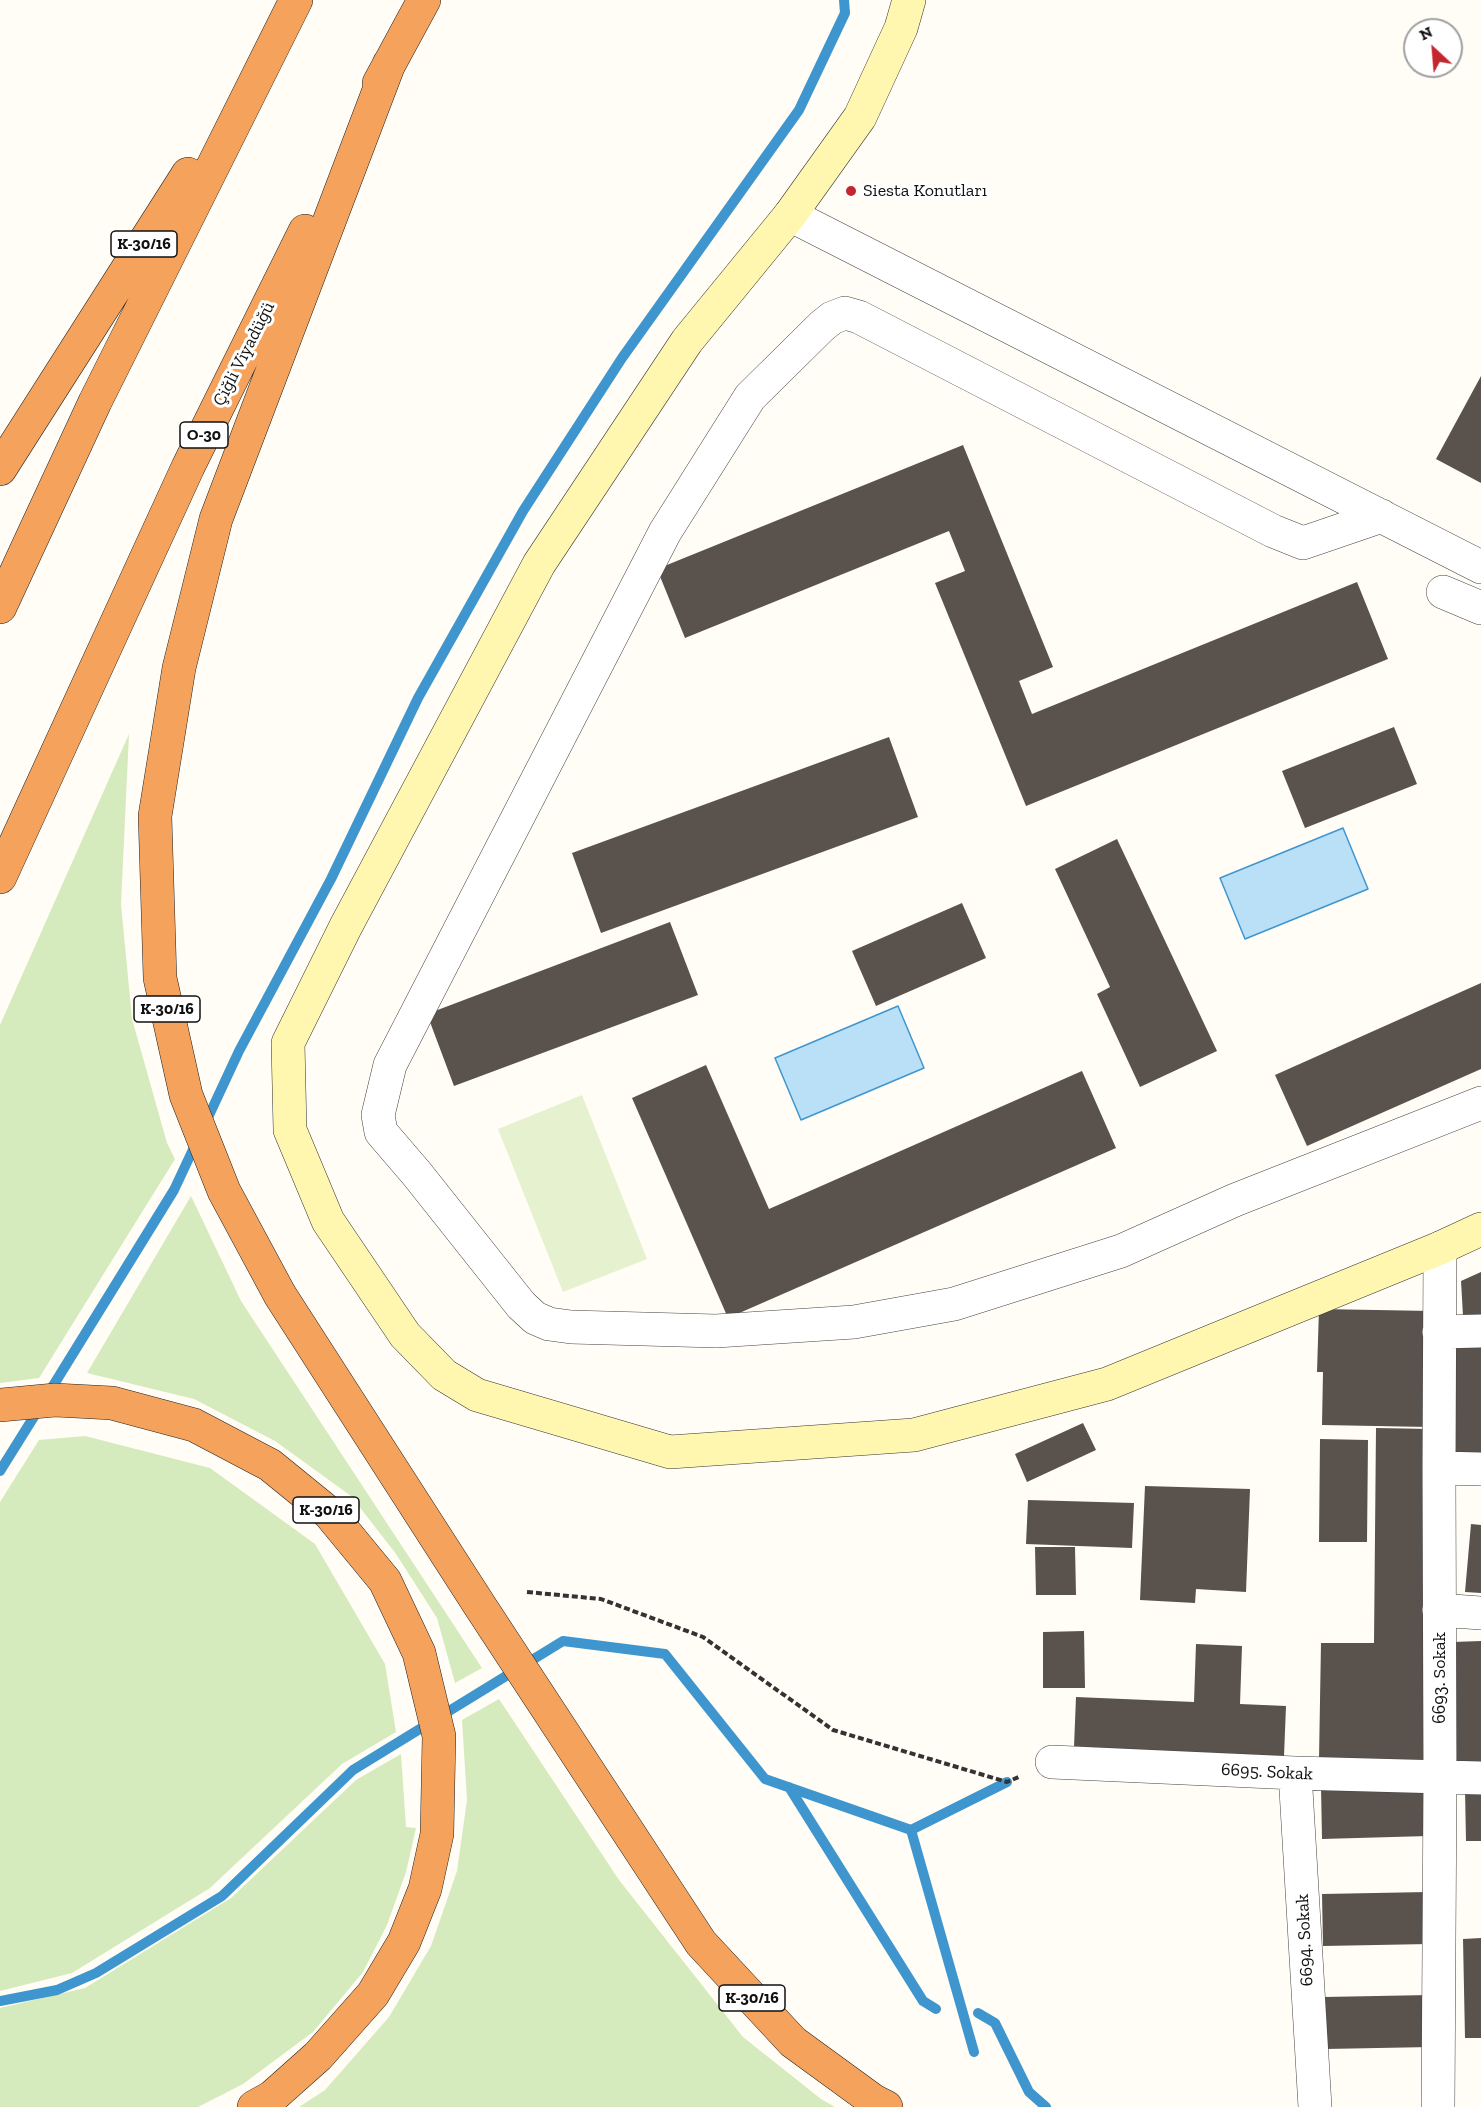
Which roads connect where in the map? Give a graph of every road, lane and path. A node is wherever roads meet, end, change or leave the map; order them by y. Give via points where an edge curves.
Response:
1 (424, 0) edge
2 (909, 0) edge
3 (291, 9) edge
4 (388, 64) junction
5 (790, 215) junction
6 (0, 469) edge
7 (1382, 516) junction
8 (1481, 567) edge
9 (1443, 592) dead end
10 (0, 607) edge
11 (1481, 608) edge
12 (0, 878) edge
13 (1481, 1103) edge
14 (1481, 1229) edge
15 (1440, 1248) junction
16 (1481, 1331) edge
17 (1439, 1332) junction
18 (0, 1405) edge
19 (1439, 1468) junction
20 (1481, 1469) edge
21 (527, 1592) dead end
22 (1439, 1610) junction
23 (1481, 1613) edge
24 (1052, 1762) joint
25 (1295, 1773) junction
26 (1440, 1778) junction
27 (1481, 1778) edge
28 (254, 2107) edge
29 (886, 2107) edge
30 (1315, 2107) edge
31 (1438, 2107) edge

1 - 4 highway, Çiğli Viyadüğü / O-30
2 - 5 street via 901,28 860,117
3 - 6 highway, K-30/16
3 - 10 highway via 95,402
4 - 12 highway, Çiğli Viyadüğü / O-30 via 188,466
4 - 29 highway, K-30/16 via 216,519 182,657 155,816 160,978 186,1095 225,1191 280,1295 701,1943 793,2042
5 - 7 street
5 - 15 street via 687,341 539,564 288,1043 290,1130 328,1221 405,1335 444,1375 477,1395 670,1452 914,1435 1028,1405 1107,1384
7 - 8 street
7 - 13 street via 1303,543 859,317 845,313 832,318 750,397 665,532 390,1065 378,1115 381,1132 520,1305 535,1318 571,1327 716,1331 854,1322 954,1304 1122,1251 1235,1200
9 - 11 street
14 - 15 street
15 - 17 street, 6693. Sokak
16 - 17 street
17 - 19 street, 6693. Sokak
18 - 28 highway, K-30/16 via 55,1400 112,1403 194,1425 270,1465 329,1513 385,1581 419,1653 440,1736 437,1834 425,1889 405,1942 373,1994 318,2056 272,2097
19 - 20 street
19 - 22 street, 6693. Sokak
21 - 24 path via 601,1599 703,1637 833,1730 1007,1782
22 - 23 street
22 - 26 street, 6693. Sokak
24 - 25 street, 6695. Sokak
25 - 26 street, 6695. Sokak
25 - 30 street, 6694. Sokak
26 - 27 street, 6695. Sokak
26 - 31 street, 6693. Sokak

